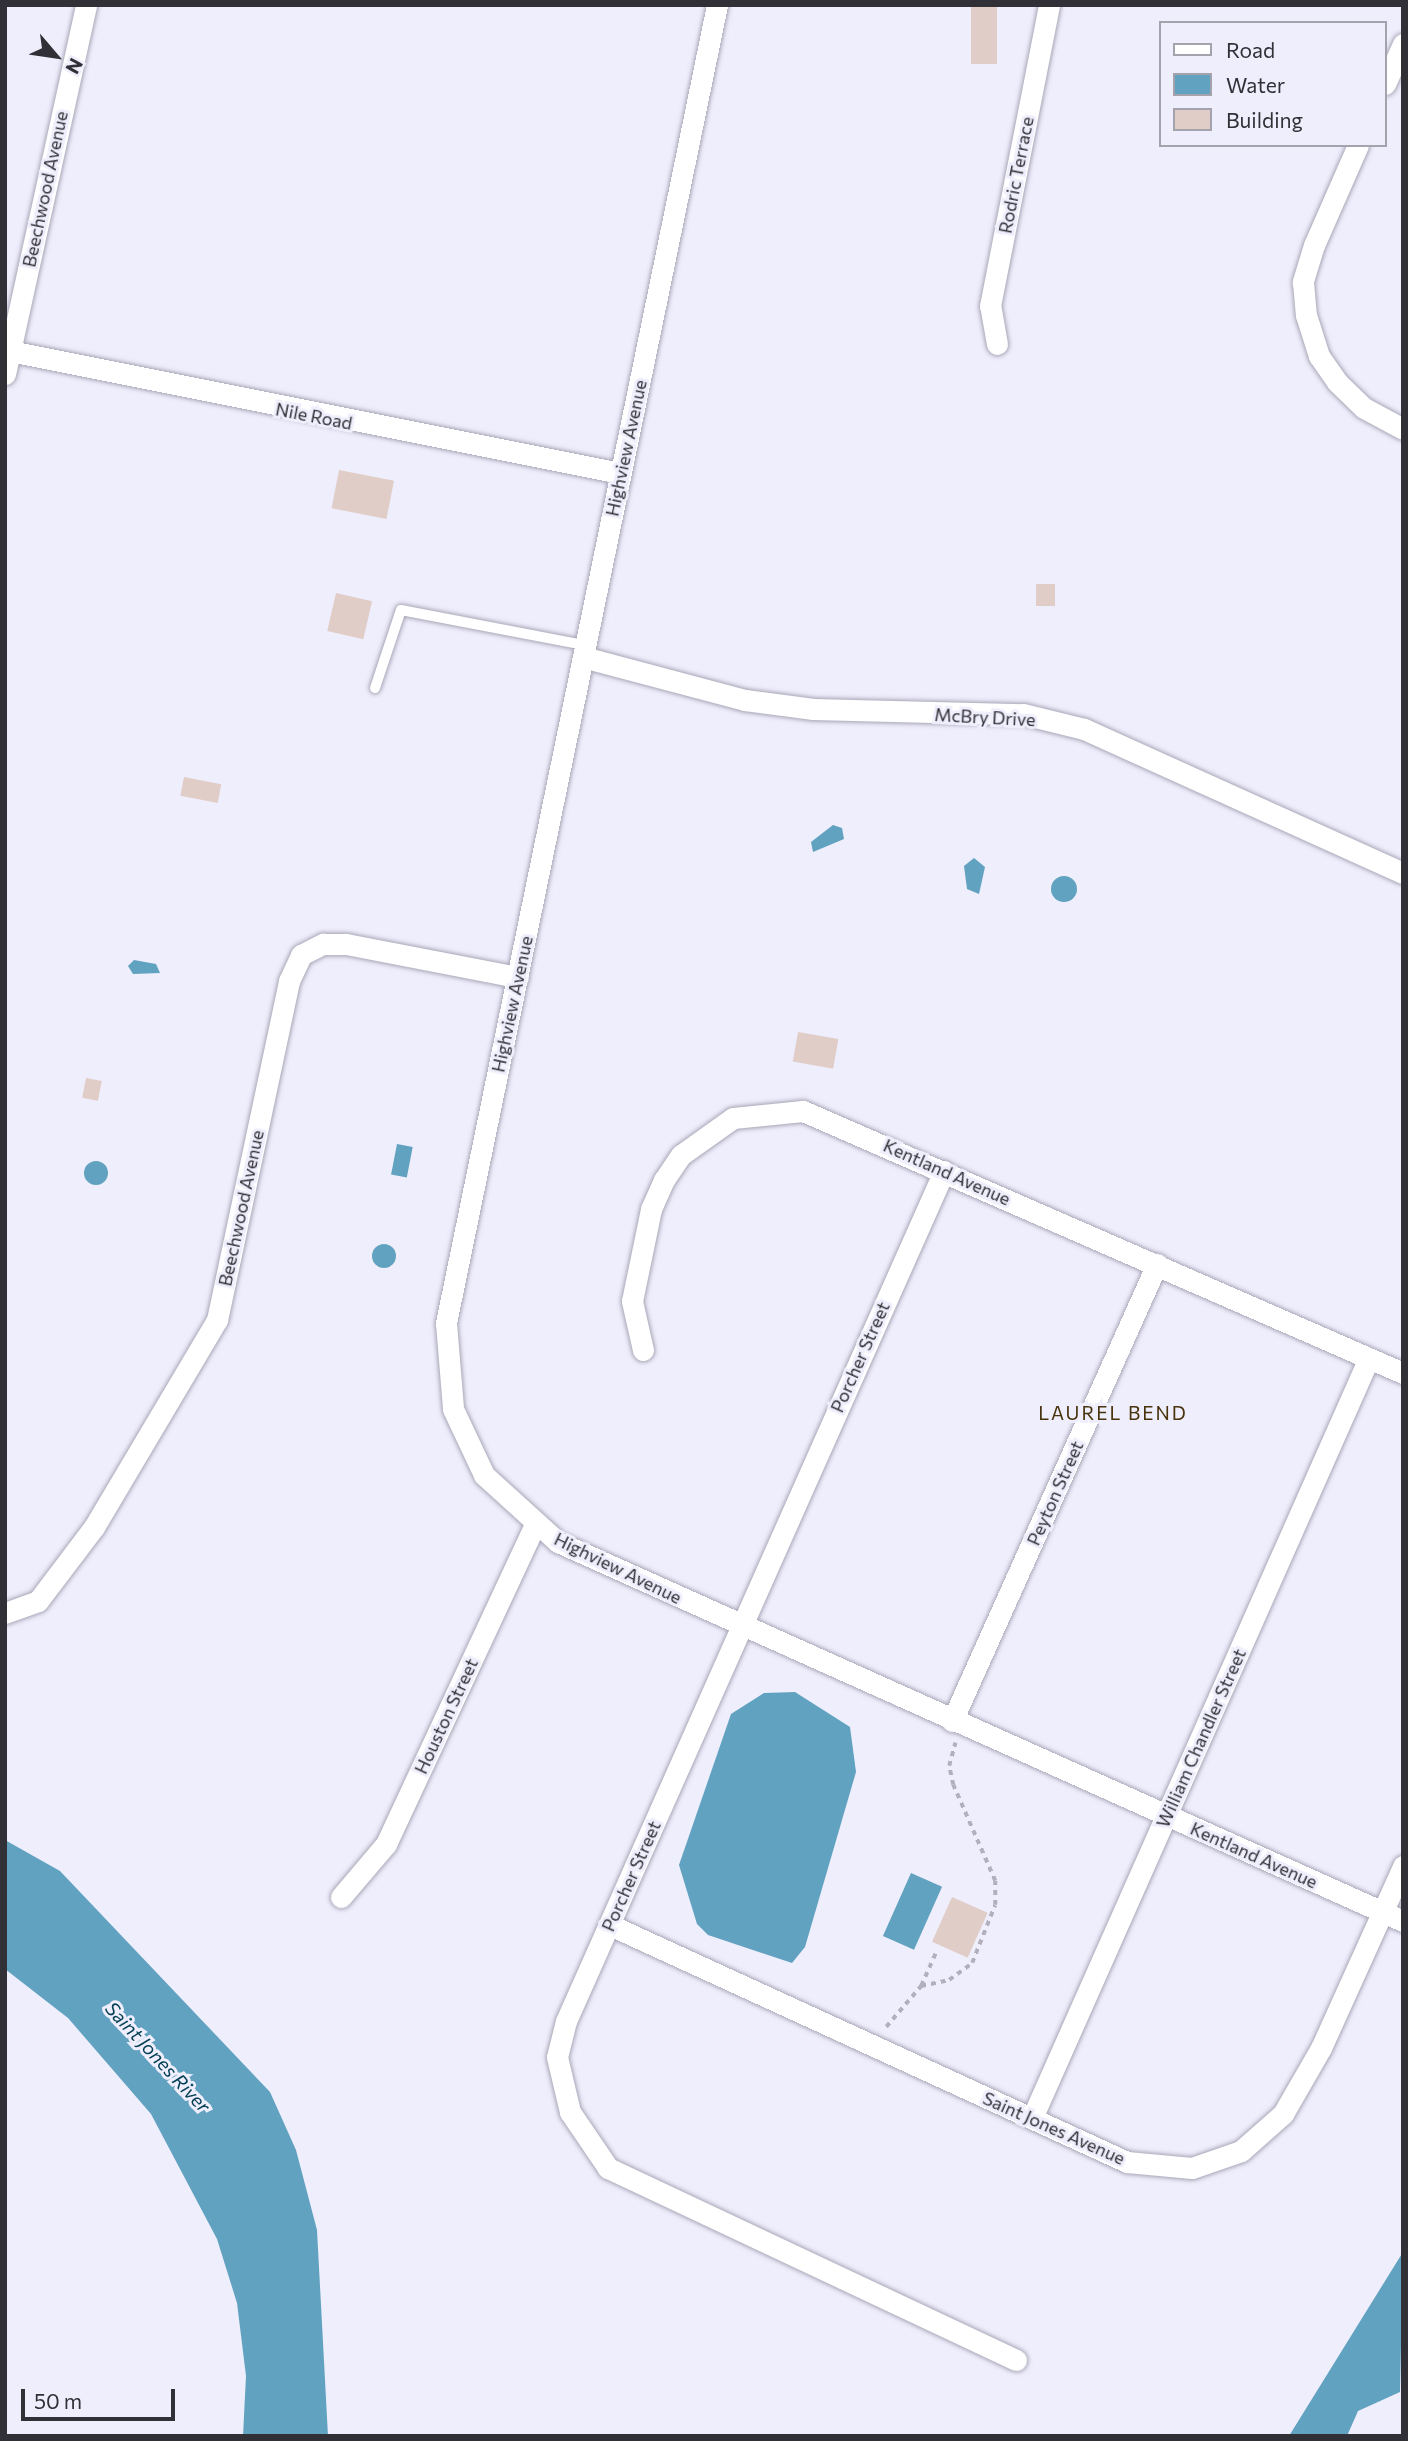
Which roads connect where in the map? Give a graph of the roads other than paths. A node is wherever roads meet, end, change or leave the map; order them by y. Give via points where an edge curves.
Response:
1 (86, 5) edge
2 (717, 5) edge
3 (1049, 5) edge
4 (1403, 44) edge
5 (1387, 80) edge
6 (1357, 147) edge
7 (997, 344) dead end
8 (8, 351) edge
9 (5, 374) edge
10 (1403, 429) edge
11 (621, 473) junction
12 (584, 651) junction
13 (375, 688) dead end
14 (1403, 873) edge
15 (517, 977) junction
16 (944, 1171) junction
17 (1157, 1264) junction
18 (643, 1350) dead end
19 (1369, 1358) junction
20 (1403, 1373) edge
21 (535, 1525) junction
22 (5, 1613) edge
23 (740, 1626) junction
24 (954, 1731) junction
25 (1166, 1816) junction
26 (1403, 1866) edge
27 (341, 1897) dead end
28 (1382, 1912) junction
29 (1403, 1921) edge
30 (610, 1925) junction
31 (1032, 2118) junction
32 (1016, 2360) dead end

1 - 8 street, Beechwood Avenue
2 - 11 street, Highview Avenue
3 - 7 street, Rodric Terrace via 990,306
4 - 5 street
6 - 10 street via 1314,245 1303,282 1306,315 1319,356 1336,382 1364,408
8 - 9 street, Beechwood Avenue
8 - 11 street, Nile Road
11 - 12 street, Highview Avenue
12 - 13 lane via 401,610
12 - 14 street, McBry Drive via 746,700 826,710 1023,714 1084,729
12 - 15 street, Highview Avenue
15 - 21 street, Highview Avenue via 446,1323 445,1371 453,1409 484,1475
15 - 22 street, Beechwood Avenue via 346,944 323,944 301,955 289,981 217,1320 93,1527 38,1601
16 - 17 street, Kentland Avenue
16 - 18 street, Kentland Avenue via 803,1111 733,1118 681,1155 651,1209 632,1301
16 - 23 street, Porcher Street
17 - 19 street, Kentland Avenue
17 - 24 street, Peyton Street
19 - 20 street, Kentland Avenue
19 - 25 street, William Chandler Street
21 - 23 street, Highview Avenue
21 - 27 street, Houston Street via 386,1844
23 - 24 street, Highview Avenue
23 - 30 street, Porcher Street
24 - 25 street, Kentland Avenue
25 - 28 street, Kentland Avenue
25 - 31 street, William Chandler Street
26 - 28 street, Saint Jones Avenue
28 - 29 street, Kentland Avenue
28 - 31 street, Saint Jones Avenue via 1296,2094 1264,2135 1241,2151 1192,2168 1158,2169 1127,2162
30 - 31 street, Saint Jones Avenue
30 - 32 street, Porcher Street via 557,2057 570,2112 608,2168

